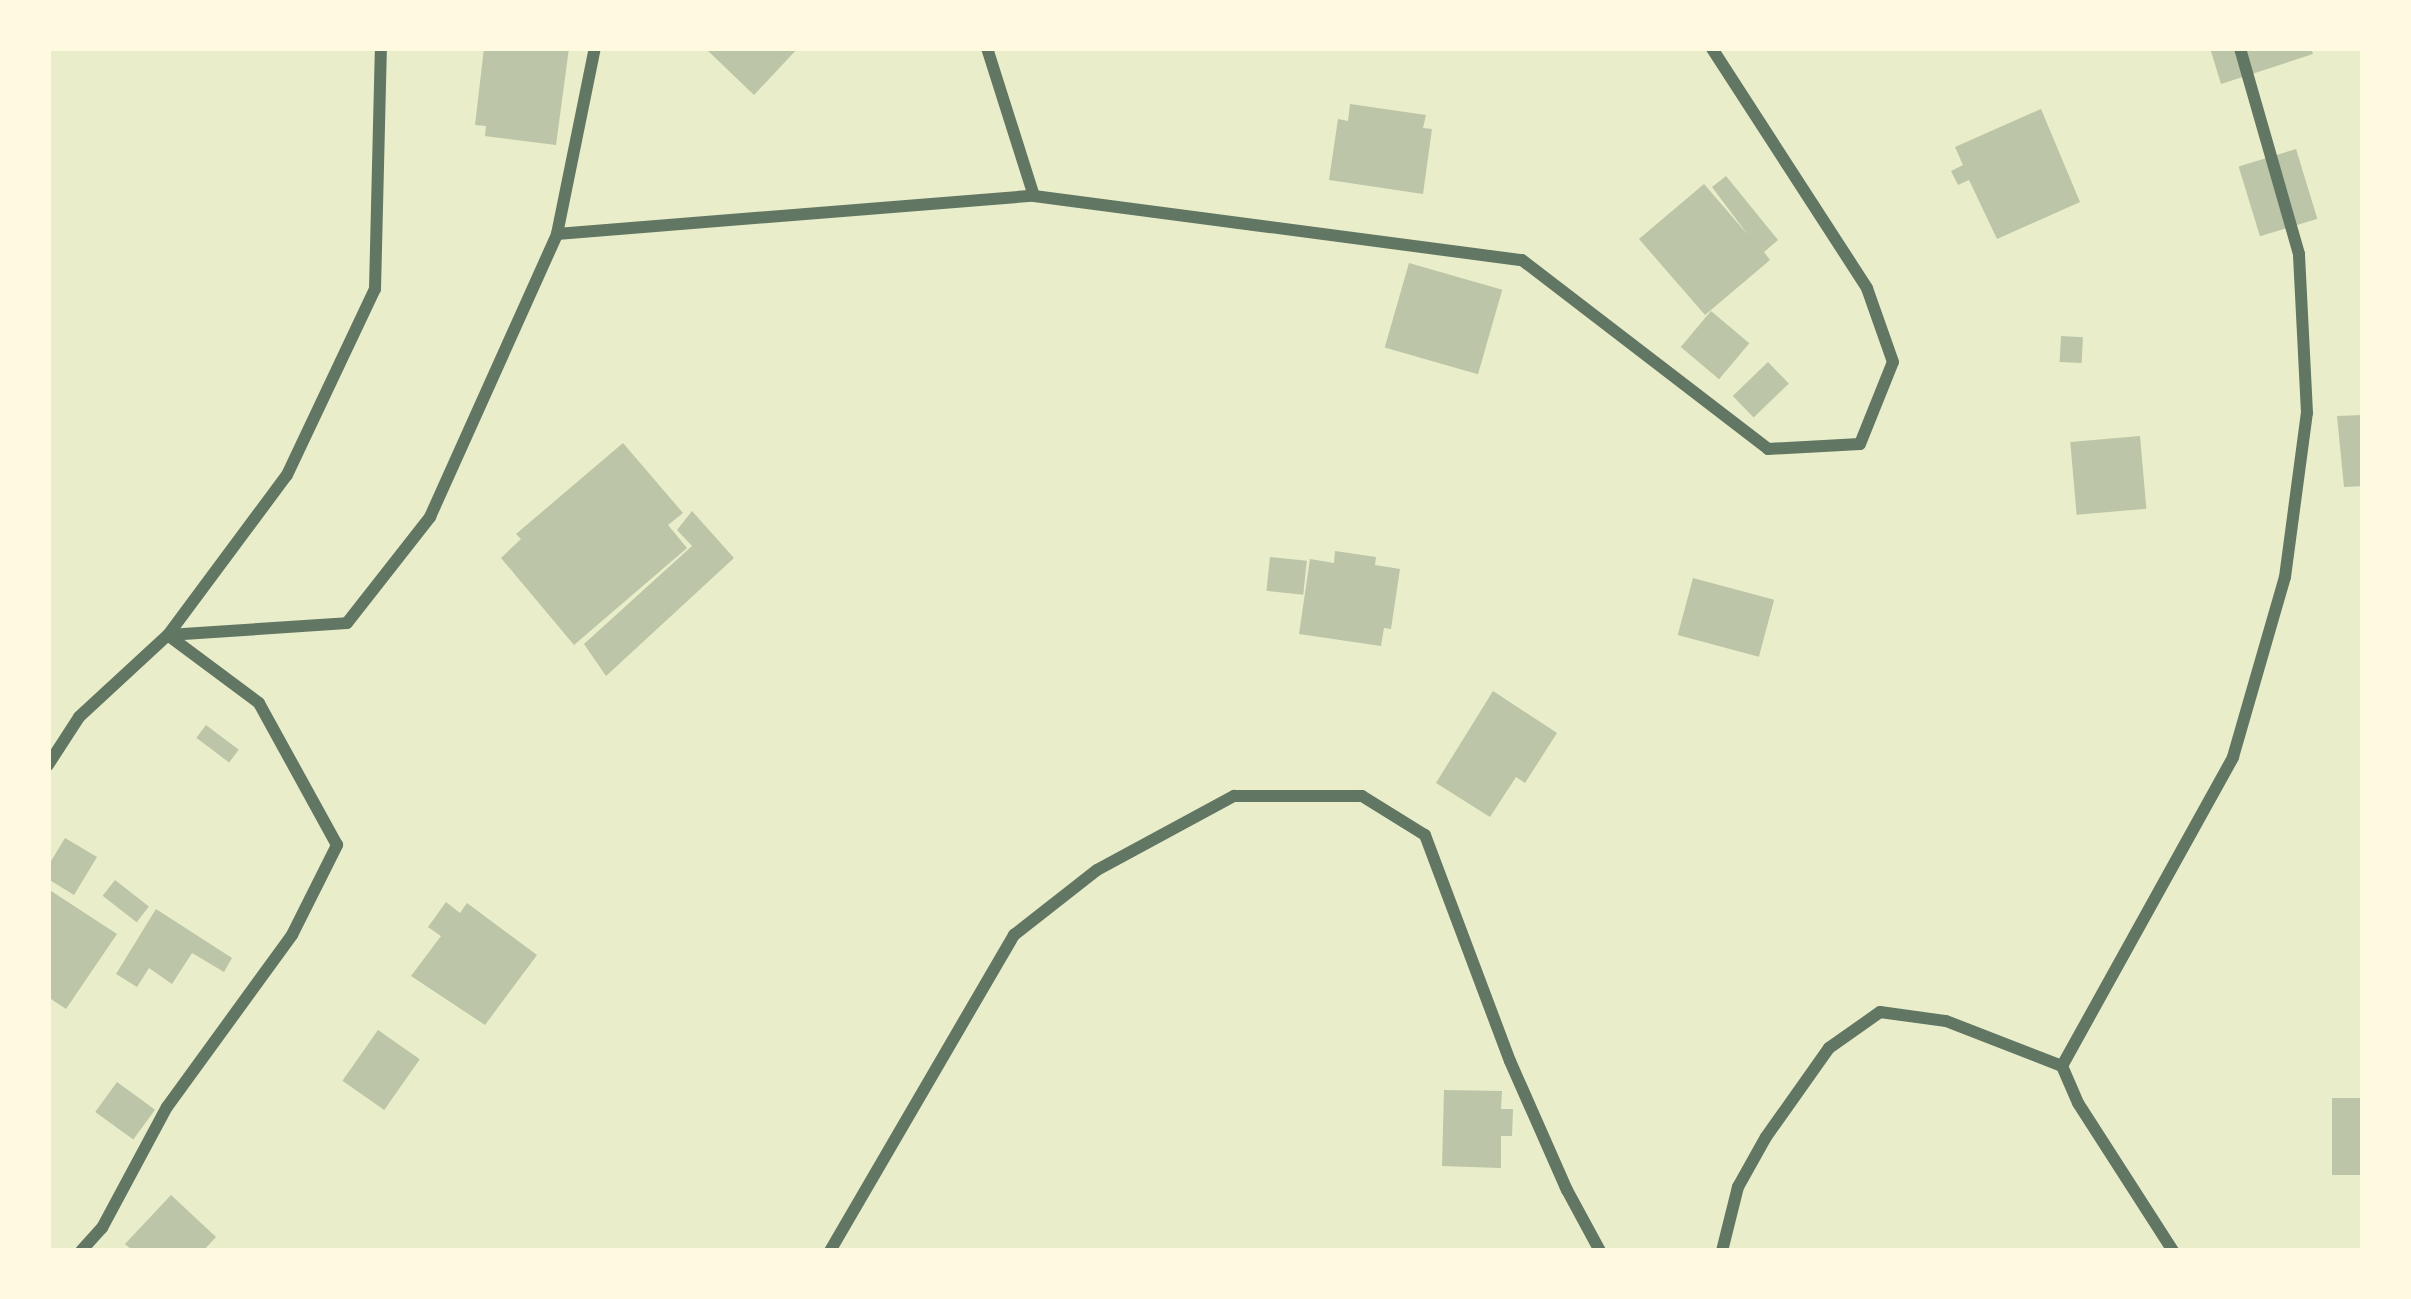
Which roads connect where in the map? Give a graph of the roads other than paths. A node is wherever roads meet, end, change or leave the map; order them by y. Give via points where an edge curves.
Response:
1 (381, 48) edge
2 (595, 48) edge
3 (987, 48) edge
4 (1712, 48) edge
5 (2240, 48) edge
6 (1034, 196) junction
7 (556, 235) junction
8 (168, 635) junction
9 (48, 765) edge
10 (2062, 1066) junction
11 (81, 1251) edge
12 (830, 1251) edge
13 (1600, 1251) edge
14 (1722, 1251) edge
15 (2174, 1251) edge

1 - 8 street via 375,289 286,475
2 - 7 street
3 - 6 street
4 - 6 street via 1867,288 1893,362 1859,444 1768,449 1522,260
5 - 10 street via 2299,254 2307,413 2285,577 2233,757
6 - 7 street
7 - 8 street via 430,517 347,623
8 - 9 street via 79,717
8 - 11 street via 260,703 338,845 292,934 167,1107 102,1228
10 - 14 street via 1946,1021 1880,1012 1829,1048 1766,1137 1738,1187
10 - 15 street
12 - 13 street via 1014,935 1097,870 1234,796 1362,796 1425,835 1510,1061

